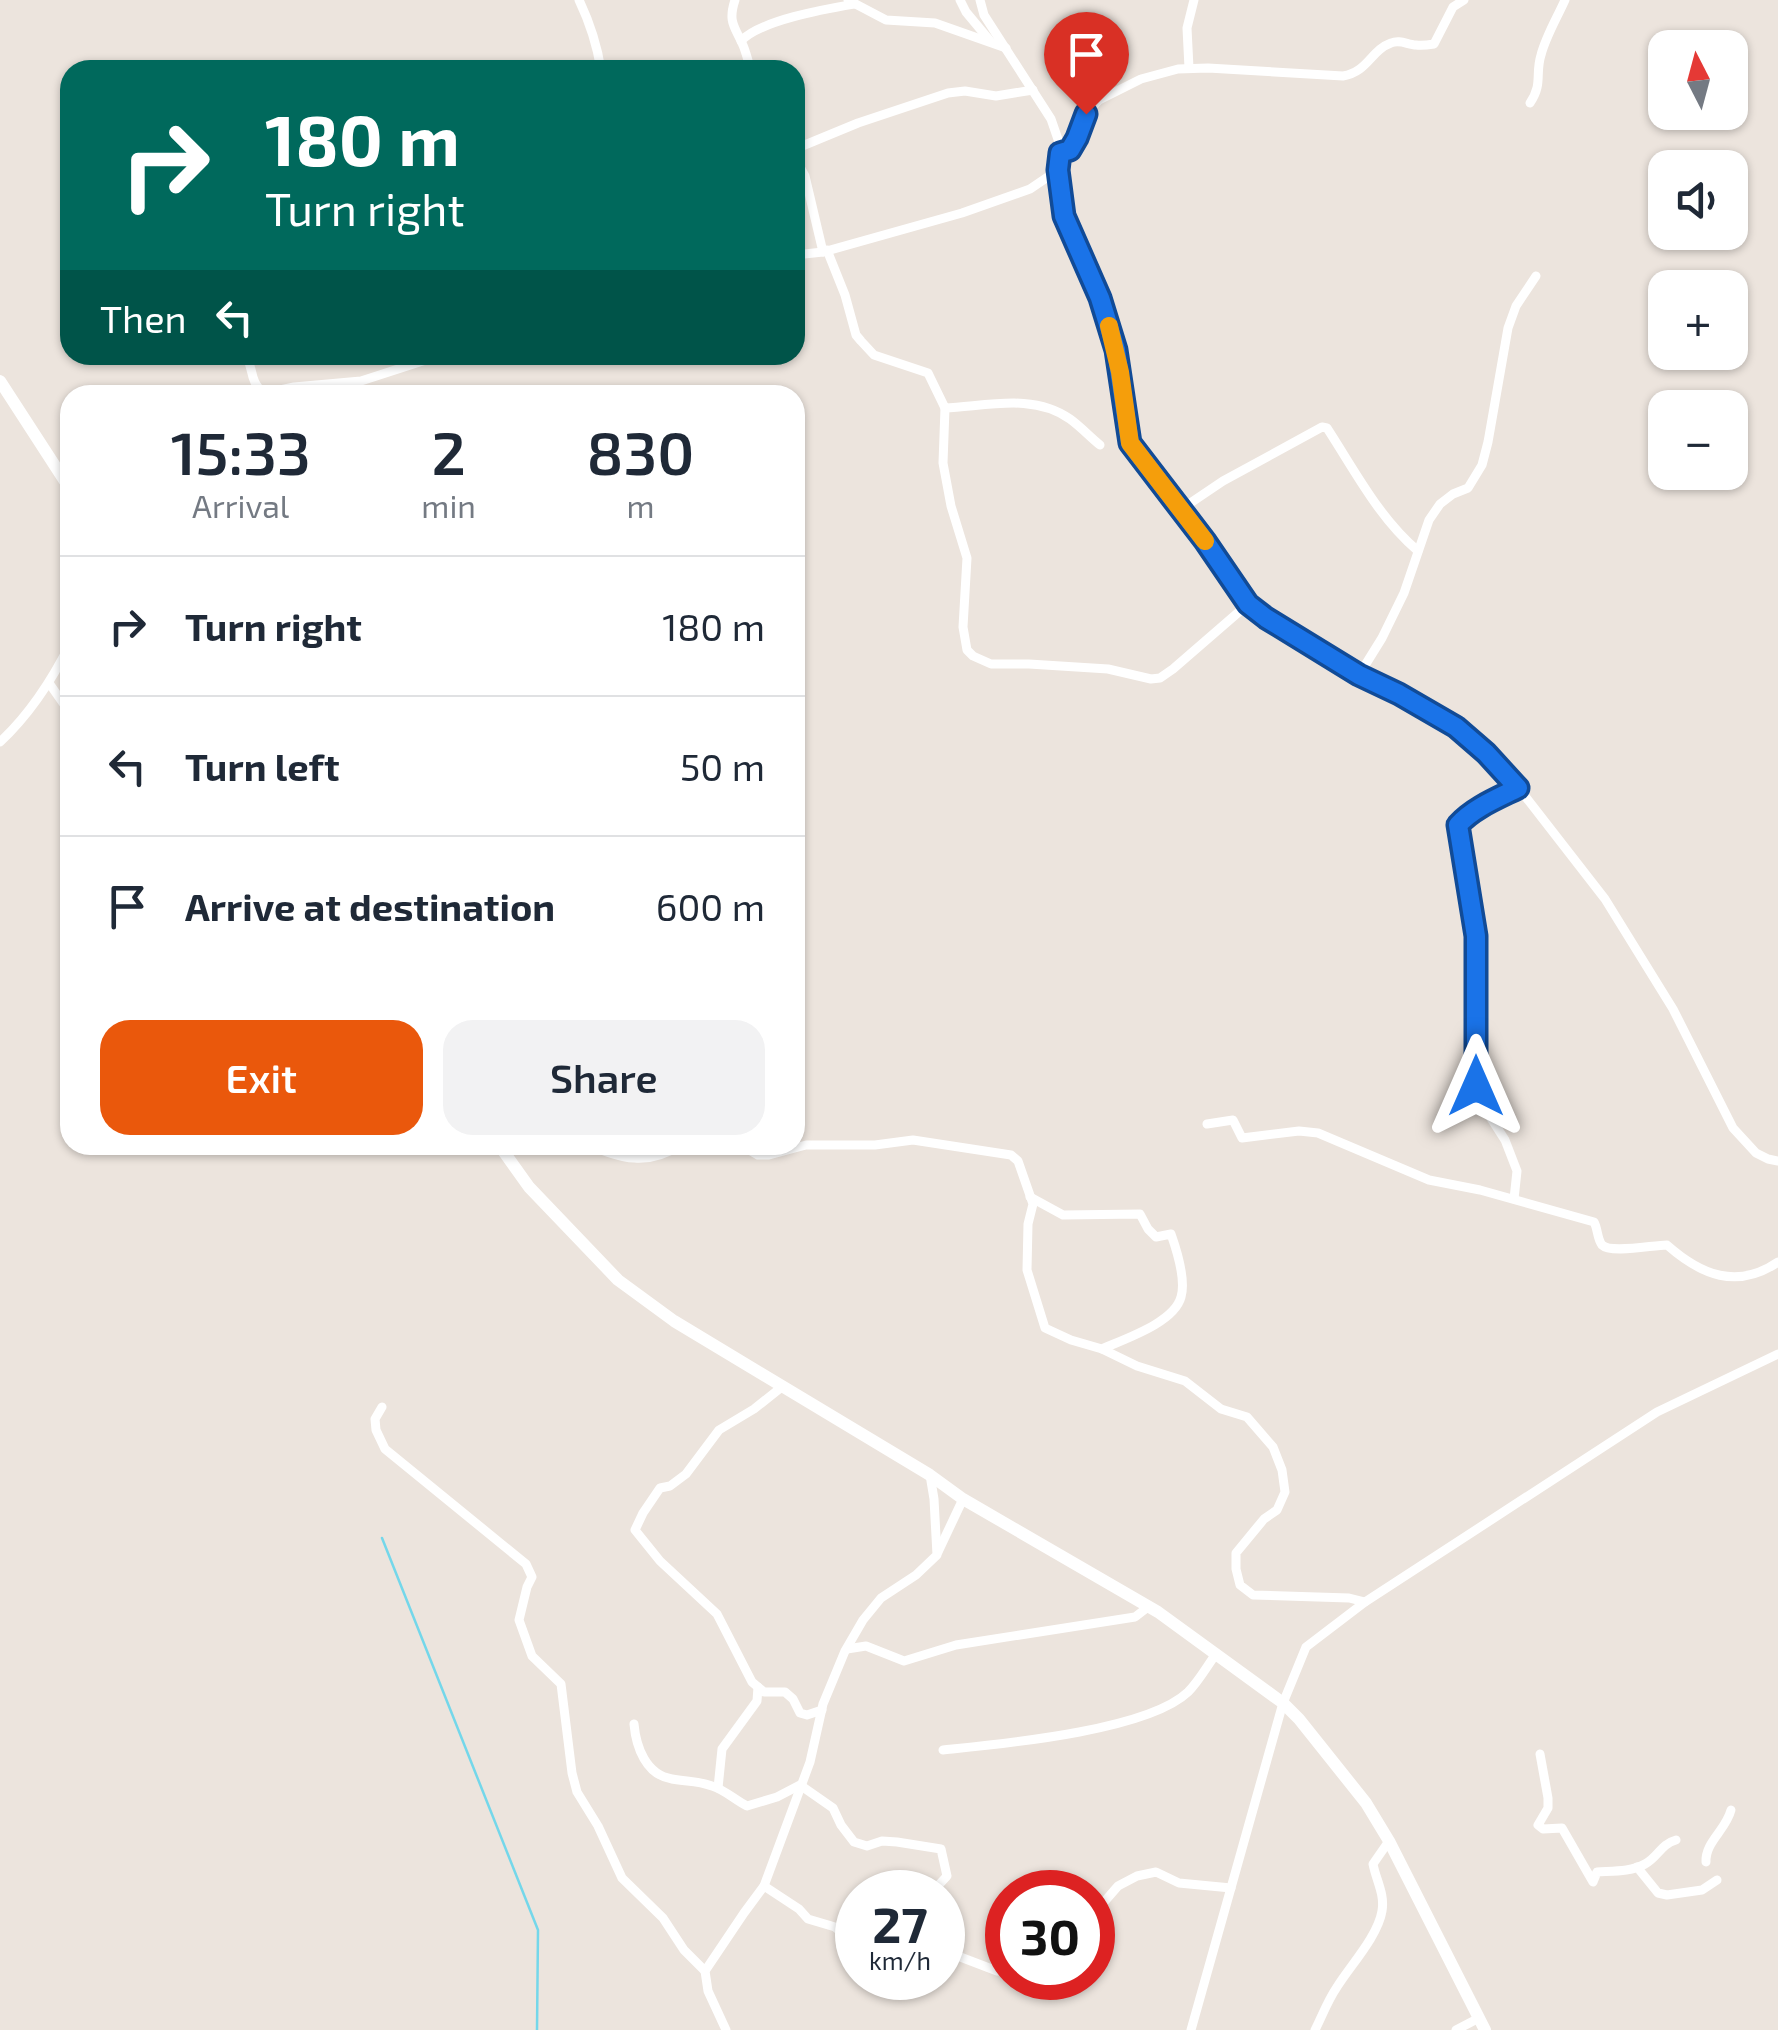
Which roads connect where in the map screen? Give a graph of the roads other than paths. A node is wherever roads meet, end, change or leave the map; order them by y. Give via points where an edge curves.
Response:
1 (578, 0) edge
2 (735, 0) edge
3 (871, 0) edge
4 (960, 0) edge
5 (980, 0) edge
6 (1194, 0) edge
7 (1464, 0) edge
8 (1565, 0) edge
9 (854, 4) edge
10 (742, 41) junction
11 (992, 44) junction
12 (1008, 49) junction
13 (600, 60) edge
14 (748, 60) edge
15 (1189, 68) junction
16 (1033, 90) junction
17 (1530, 103) dead end
18 (805, 145) edge
19 (1060, 153) junction
20 (1058, 170) junction
21 (805, 176) edge
22 (825, 251) junction
23 (805, 254) edge
24 (1536, 276) dead end
25 (410, 365) edge
26 (0, 381) edge
27 (307, 385) edge
28 (946, 408) junction
29 (1100, 446) dead end
30 (60, 474) edge
31 (1180, 510) junction
32 (1418, 551) junction
33 (1248, 604) junction
34 (60, 663) edge
35 (1359, 675) junction
36 (49, 683) junction
37 (60, 699) edge
38 (0, 742) edge
39 (1518, 788) junction
40 (1207, 1124) dead end
41 (805, 1146) edge
42 (506, 1155) edge
43 (612, 1155) edge
44 (662, 1155) edge
45 (1778, 1161) edge
46 (1030, 1197) junction
47 (1514, 1199) junction
48 (1778, 1262) edge
49 (1102, 1349) junction
50 (1778, 1354) edge
51 (783, 1386) junction
52 (382, 1407) dead end
53 (930, 1474) junction
54 (963, 1499) junction
55 (937, 1555) junction
56 (1364, 1602) junction
57 (1148, 1607) junction
58 (846, 1650) junction
59 (1216, 1654) junction
60 (758, 1687) junction
61 (1282, 1704) junction
62 (822, 1710) junction
63 (634, 1724) dead end
64 (943, 1750) dead end
65 (1540, 1754) dead end
66 (800, 1786) junction
67 (718, 1788) junction
68 (1730, 1810) dead end
69 (1676, 1840) dead end
70 (1389, 1841) junction
71 (1706, 1862) dead end
72 (1637, 1867) junction
73 (946, 1870) edge
74 (1717, 1880) dead end
75 (764, 1886) junction
76 (1232, 1888) junction
77 (1115, 1889) edge
78 (835, 1927) edge
79 (705, 1971) junction
80 (1482, 2024) edge
81 (726, 2030) edge
82 (1191, 2030) edge
83 (1315, 2030) edge
84 (1456, 2030) edge

1 - 13 street
2 - 10 street via 732,25
3 - 9 street
4 - 11 street
5 - 12 street
6 - 15 street
7 - 15 street via 1453,6 1434,44 1392,42 1354,74
8 - 17 street via 1543,49 1540,84
9 - 10 street via 773,23
9 - 11 street via 886,20 935,24
10 - 14 street
11 - 12 street
12 - 16 street
15 - 19 street via 1141,79 1099,100 1070,150
16 - 18 street via 948,93
16 - 19 street via 1051,119
19 - 20 street
20 - 22 street via 1030,189 979,207
20 - 31 street via 1064,216 1116,350 1130,443
21 - 22 street
22 - 23 street
22 - 28 street via 856,336 874,355 928,373
24 - 32 street via 1508,328 1482,465 1468,488 1440,504
25 - 27 street via 361,381
26 - 30 street
28 - 29 street via 1050,408
28 - 33 street via 943,463 967,558 963,628 973,656 990,664 1108,669 1151,680
31 - 32 street via 1322,427 1400,536
31 - 33 street
32 - 35 street via 1404,593
33 - 35 street
34 - 36 street
35 - 39 street via 1456,727
36 - 37 street
36 - 38 street
39 - 45 street via 1605,899 1673,1009 1733,1128 1756,1153
39 - 47 street via 1458,825 1476,936 1476,1086 1517,1171
40 - 47 street via 1233,1120 1242,1138 1318,1133 1428,1180
41 - 46 street via 914,1140 1011,1155
42 - 51 street via 618,1280
43 - 44 street
46 - 49 street via 1027,1270 1045,1328
46 - 49 street via 1063,1216 1140,1214 1156,1237 1171,1234 1182,1296 1154,1326
47 - 48 street via 1594,1222 1604,1247 1667,1245 1704,1272 1750,1275
49 - 56 street via 1185,1380 1221,1409 1246,1417 1273,1447 1285,1492 1277,1510 1236,1553 1240,1585 1254,1596
50 - 56 street via 1657,1412
51 - 53 street
51 - 60 street via 719,1430 686,1474 660,1488 636,1530 717,1614
52 - 79 street via 375,1420 385,1448 526,1564 532,1577 519,1620 532,1656 561,1684 577,1792 622,1878
53 - 54 street
53 - 55 street
54 - 55 street
54 - 57 street
55 - 58 street via 881,1598
56 - 61 street via 1306,1647
57 - 58 street via 1135,1616 956,1645 904,1660 866,1646
57 - 59 street
58 - 62 street
59 - 61 street
59 - 64 street via 1188,1692 1134,1718
60 - 62 street via 784,1692 807,1715
60 - 67 street via 757,1701 722,1750
61 - 70 street via 1366,1803
61 - 76 street
62 - 66 street
63 - 67 street via 650,1769
65 - 72 street via 1548,1808 1538,1825 1562,1828 1592,1872
66 - 67 street via 747,1806
66 - 73 street via 833,1808 854,1842 941,1848
66 - 75 street
68 - 71 street
69 - 72 street
70 - 80 street
70 - 83 street via 1373,1864 1382,1896 1379,1920
72 - 74 street via 1667,1895 1702,1890
75 - 78 street via 808,1918
75 - 79 street
76 - 77 street via 1180,1883 1156,1872
76 - 82 street
79 - 81 street
80 - 84 street

